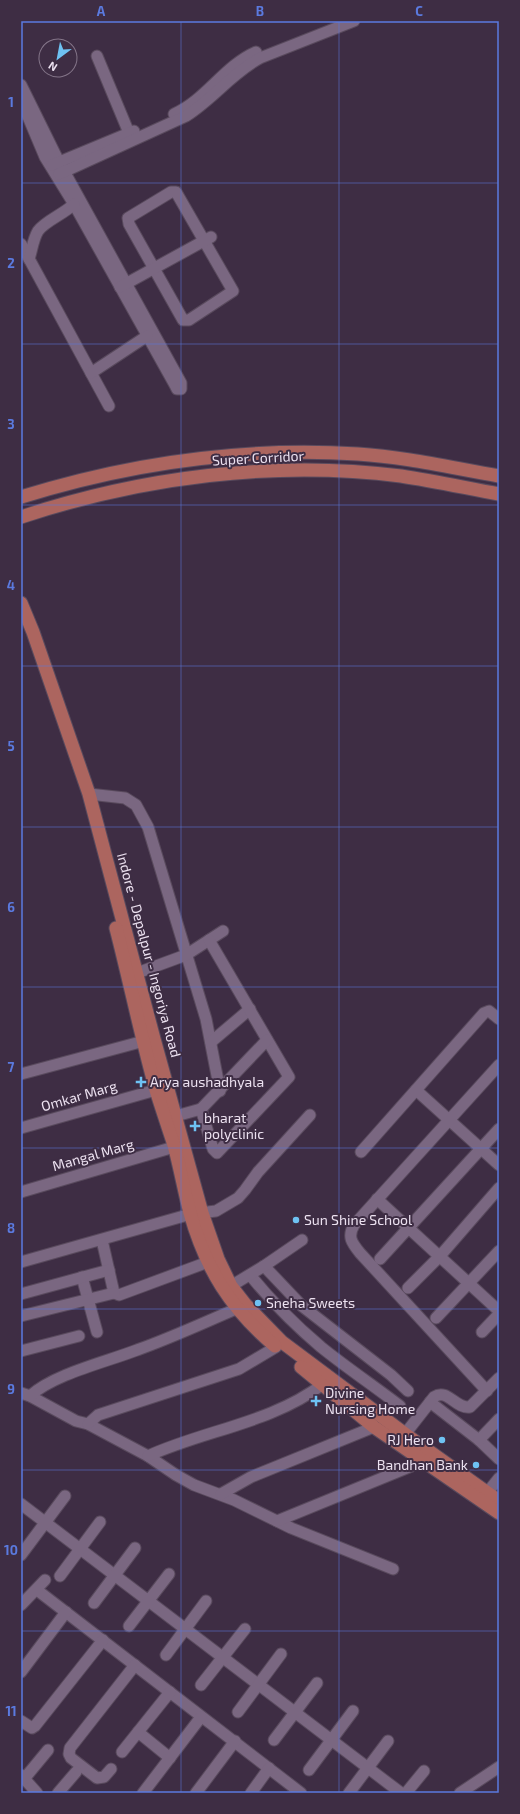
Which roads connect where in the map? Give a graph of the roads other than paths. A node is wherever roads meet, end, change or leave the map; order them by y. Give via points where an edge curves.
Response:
1 (333, 21) edge
2 (354, 21) edge
3 (97, 56) dead end
4 (21, 85) edge
5 (21, 100) edge
6 (129, 133) junction
7 (57, 169) junction
8 (74, 204) junction
9 (207, 239) junction
10 (21, 244) edge
11 (29, 259) junction
12 (154, 269) junction
13 (123, 286) junction
14 (147, 336) junction
15 (91, 373) junction
16 (109, 406) dead end
17 (499, 476) edge
18 (499, 494) edge
19 (21, 497) edge
20 (21, 517) edge
21 (21, 603) edge
22 (21, 624) edge
23 (89, 794) junction
24 (223, 931) dead end
25 (209, 940) junction
26 (186, 955) junction
27 (137, 973) junction
28 (250, 1009) junction
29 (499, 1019) edge
30 (267, 1040) junction
31 (144, 1041) junction
32 (211, 1042) junction
33 (499, 1065) edge
34 (21, 1074) edge
35 (162, 1089) junction
36 (416, 1090) junction
37 (220, 1091) junction
38 (201, 1109) junction
39 (310, 1114) dead end
40 (176, 1116) junction
41 (450, 1120) junction
42 (21, 1128) edge
43 (499, 1129) edge
44 (174, 1147) junction
45 (481, 1149) junction
46 (361, 1152) dead end
47 (499, 1165) edge
48 (499, 1188) edge
49 (21, 1192) edge
50 (490, 1198) junction
51 (378, 1199) junction
52 (499, 1206) edge
53 (196, 1214) junction
54 (408, 1227) junction
55 (102, 1240) junction
56 (302, 1240) dead end
57 (499, 1251) edge
58 (440, 1256) junction
59 (380, 1259) dead end
60 (21, 1262) edge
61 (208, 1262) junction
62 (264, 1266) junction
63 (109, 1270) junction
64 (250, 1275) junction
65 (82, 1277) junction
66 (469, 1284) junction
67 (231, 1286) junction
68 (408, 1288) dead end
69 (114, 1293) junction
70 (21, 1294) edge
71 (89, 1298) junction
72 (236, 1309) junction
73 (499, 1312) edge
74 (21, 1316) edge
75 (436, 1318) dead end
76 (97, 1332) dead end
77 (482, 1332) dead end
78 (79, 1336) dead end
79 (276, 1347) junction
80 (21, 1351) edge
81 (499, 1378) edge
82 (323, 1384) junction
83 (487, 1390) junction
84 (408, 1391) dead end
85 (26, 1395) edge
86 (430, 1402) junction
87 (400, 1406) dead end
88 (499, 1419) edge
89 (88, 1424) junction
90 (374, 1426) junction
91 (405, 1434) junction
92 (479, 1440) junction
93 (148, 1456) junction
94 (499, 1459) edge
95 (424, 1461) junction
96 (499, 1478) edge
97 (487, 1493) junction
98 (221, 1494) junction
99 (65, 1496) dead end
100 (499, 1501) edge
101 (21, 1504) edge
102 (499, 1513) edge
103 (277, 1521) junction
104 (45, 1522) junction
105 (100, 1522) dead end
106 (135, 1548) dead end
107 (80, 1549) junction
108 (21, 1555) edge
109 (393, 1569) dead end
110 (169, 1574) dead end
111 (114, 1575) junction
112 (60, 1576) dead end
113 (45, 1580) dead end
114 (37, 1590) junction
115 (148, 1601) junction
116 (206, 1601) dead end
117 (94, 1603) dead end
118 (21, 1606) edge
119 (66, 1612) junction
120 (130, 1626) dead end
121 (185, 1629) junction
122 (245, 1629) dead end
123 (103, 1640) junction
124 (281, 1654) dead end
125 (166, 1655) dead end
126 (222, 1658) junction
127 (135, 1666) junction
128 (21, 1672) edge
129 (317, 1683) dead end
130 (201, 1685) dead end
131 (258, 1685) junction
132 (170, 1692) junction
133 (352, 1711) dead end
134 (238, 1712) dead end
135 (295, 1713) junction
136 (201, 1717) junction
137 (21, 1721) edge
138 (138, 1732) junction
139 (274, 1740) dead end
140 (330, 1740) junction
141 (388, 1740) dead end
142 (235, 1741) junction
143 (48, 1750) dead end
144 (122, 1752) dead end
145 (170, 1758) junction
146 (499, 1767) edge
147 (269, 1768) junction
148 (367, 1768) junction
149 (111, 1769) dead end
150 (309, 1770) dead end
151 (424, 1771) dead end
152 (76, 1772) dead end
153 (23, 1777) edge
154 (37, 1793) edge
155 (58, 1793) edge
156 (143, 1793) edge
157 (196, 1793) edge
158 (251, 1793) edge
159 (301, 1793) edge
160 (349, 1793) edge
161 (401, 1793) edge
162 (406, 1793) edge
163 (460, 1793) edge

1 - 6 street via 241,60 179,112
2 - 7 street via 260,58 186,116
3 - 6 street
4 - 7 street
5 - 7 street
6 - 7 street
7 - 8 street
7 - 13 street
8 - 11 street via 42,227
8 - 13 street
9 - 12 street
9 - 12 street via 176,192 171,192 128,218
9 - 12 street via 232,291 189,320 183,320
10 - 11 street
11 - 15 street
12 - 13 street
13 - 14 street
13 - 14 street via 181,383 181,389 177,389
14 - 15 street
15 - 16 street
17 - 19 main road, Super Corridor via 403,459 359,454 296,452 236,455 150,466 69,482
18 - 20 main road, Super Corridor via 400,476 285,471 223,474 135,487
21 - 23 main road, Indore - Depalpur - Ingoriya Road
22 - 31 main road, Indore - Depalpur - Ingoriya Road via 78,784
23 - 26 street via 125,798 136,805 148,828
23 - 27 main road, Indore - Depalpur - Ingoriya Road
24 - 25 street
25 - 26 street
25 - 28 street
26 - 27 street
26 - 32 street
27 - 35 main road, Indore - Depalpur - Ingoriya Road
28 - 30 street
28 - 32 street
29 - 36 street via 489,1011 484,1013
30 - 37 street
30 - 38 street via 289,1077 217,1153
31 - 34 street
31 - 35 main road, Indore - Depalpur - Ingoriya Road
32 - 37 street
33 - 41 street
35 - 40 main road, Indore - Depalpur - Ingoriya Road
35 - 42 street, Omkar Marg
35 - 44 main road, Indore - Depalpur - Ingoriya Road
36 - 41 street
36 - 46 street
37 - 38 street
38 - 40 street
39 - 53 street via 255,1175 243,1193 216,1211
40 - 53 main road, Indore - Depalpur - Ingoriya Road
41 - 45 street
41 - 51 street
43 - 45 street
44 - 49 street, Mangal Marg
44 - 53 main road, Indore - Depalpur - Ingoriya Road
45 - 47 street
45 - 54 street
48 - 50 street
50 - 52 street
50 - 58 street
51 - 54 street
51 - 83 street via 350,1231 353,1245
53 - 55 street
53 - 61 main road, Indore - Depalpur - Ingoriya Road
53 - 67 main road, Indore - Depalpur - Ingoriya Road
54 - 58 street
54 - 59 street
55 - 60 street
55 - 63 street
56 - 62 street
57 - 66 street
58 - 66 street
58 - 68 street
61 - 69 street via 129,1292 119,1295
61 - 72 main road, Indore - Depalpur - Ingoriya Road
62 - 64 street
62 - 84 street via 302,1306 392,1375
63 - 65 street
63 - 69 street
64 - 67 street
64 - 87 street via 282,1313
65 - 70 street
65 - 71 street
66 - 73 street
66 - 75 street
67 - 91 main road, Indore - Depalpur - Ingoriya Road via 244,1304 282,1342
69 - 71 street
71 - 74 street
71 - 76 street
72 - 79 main road, Indore - Depalpur - Ingoriya Road
72 - 85 street via 174,1336 69,1375
73 - 77 street
78 - 80 street
79 - 82 main road, Indore - Depalpur - Ingoriya Road
79 - 89 street via 239,1369 98,1415
81 - 83 street
82 - 90 main road, Indore - Depalpur - Ingoriya Road
82 - 93 street via 308,1396 263,1416
83 - 86 street via 470,1407 465,1408 441,1394
85 - 89 street via 76,1421
86 - 91 street
86 - 92 street
88 - 92 street
89 - 93 street
90 - 95 main road, Indore - Depalpur - Ingoriya Road
90 - 98 street via 251,1477
91 - 97 main road, Indore - Depalpur - Ingoriya Road
92 - 94 street
93 - 98 street via 176,1476
95 - 102 main road, Indore - Depalpur - Ingoriya Road
95 - 103 street
96 - 97 street
97 - 100 main road, Indore - Depalpur - Ingoriya Road
98 - 103 street
99 - 104 street
101 - 104 street
103 - 109 street
104 - 107 street
104 - 108 street
105 - 107 street
106 - 111 street
107 - 111 street
107 - 112 street
110 - 115 street
111 - 115 street
111 - 117 street
113 - 114 street
114 - 118 street
114 - 119 street
115 - 120 street
115 - 121 street
116 - 121 street
119 - 123 street
119 - 128 street
121 - 125 street
121 - 126 street
122 - 126 street
123 - 127 street
123 - 137 street via 35,1726 32,1728
124 - 131 street
126 - 130 street
126 - 131 street
127 - 132 street
127 - 149 street via 70,1748 68,1754 97,1778 104,1777
129 - 135 street
131 - 134 street
131 - 135 street
132 - 136 street
132 - 138 street
133 - 140 street
135 - 139 street
135 - 140 street
136 - 142 street
136 - 145 street
138 - 144 street
138 - 145 street
140 - 148 street
140 - 150 street
141 - 148 street
142 - 147 street
142 - 157 street
143 - 153 street
145 - 156 street
146 - 163 street
147 - 158 street
147 - 159 street
148 - 160 street
148 - 161 street
151 - 162 street
152 - 155 street
153 - 154 street

